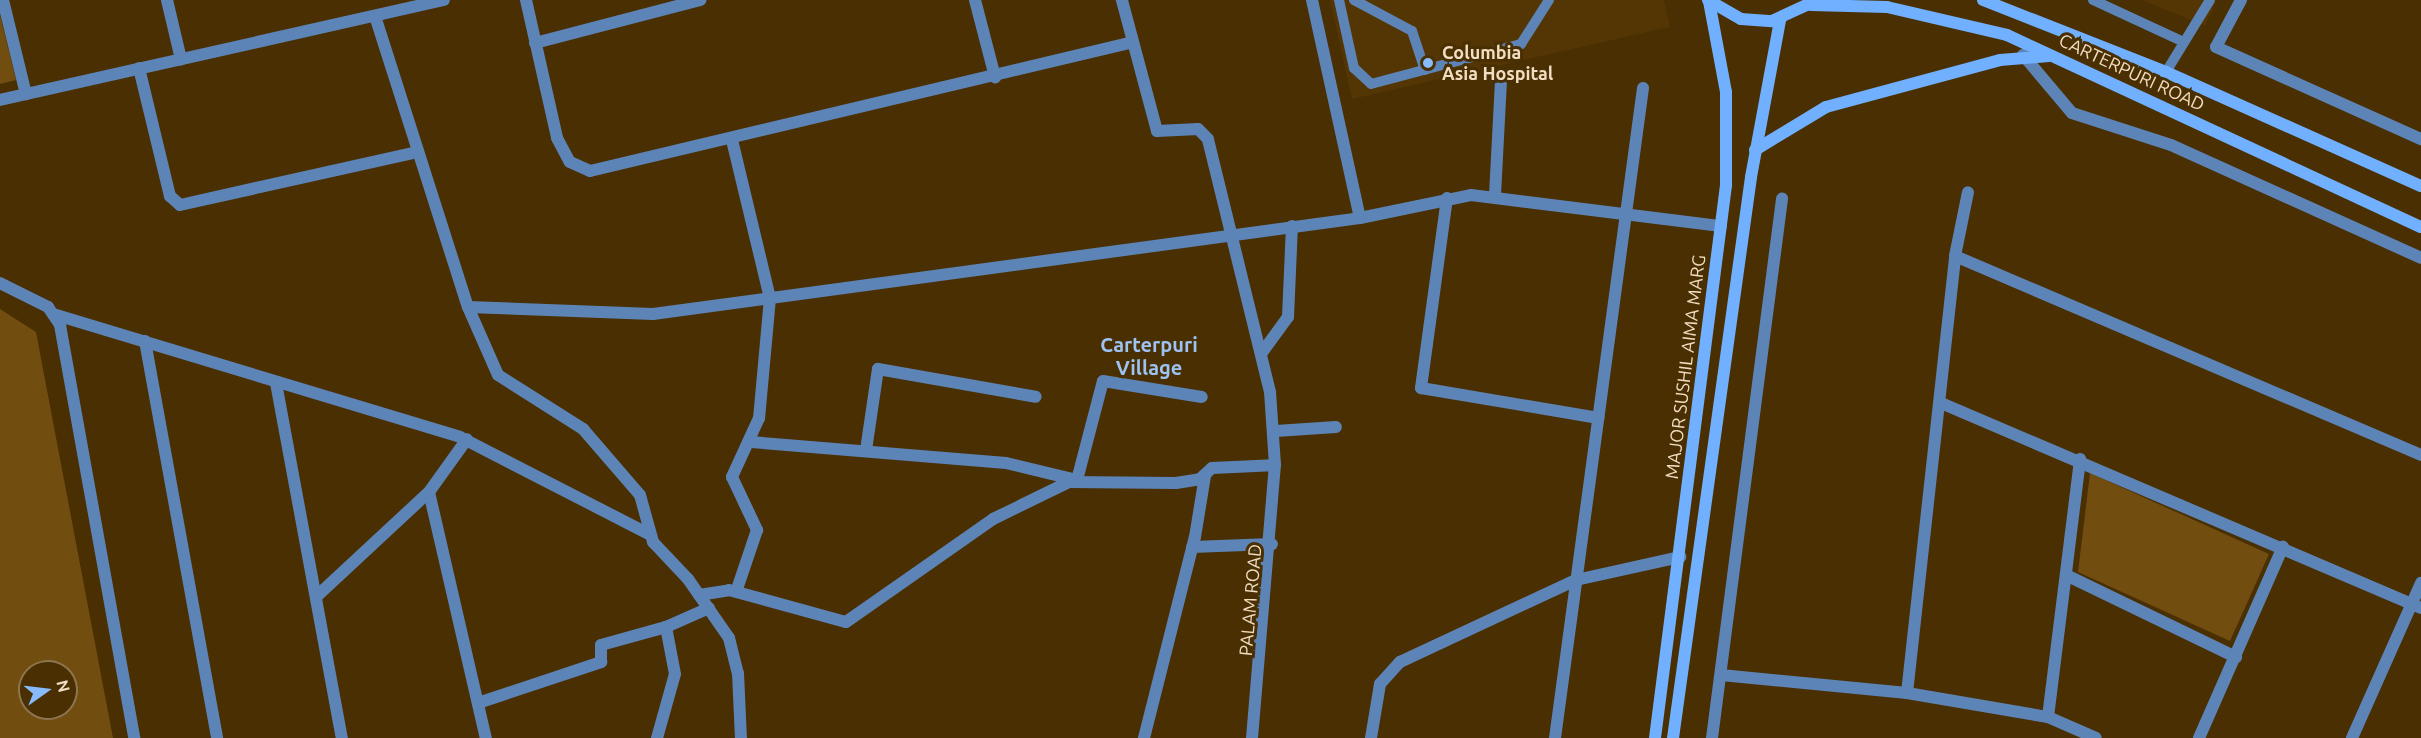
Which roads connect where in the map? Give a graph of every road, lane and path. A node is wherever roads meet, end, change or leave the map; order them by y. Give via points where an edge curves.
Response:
1 (3, 0) edge
2 (167, 0) edge
3 (444, 0) edge
4 (526, 0) edge
5 (700, 0) edge
6 (975, 0) edge
7 (1122, 0) edge
8 (1311, 0) edge
9 (1340, 0) edge
10 (1354, 0) edge
11 (1549, 0) edge
12 (1983, 0) edge
13 (2093, 0) edge
14 (2210, 0) edge
15 (2241, 0) edge
16 (1709, 1) edge
17 (1814, 2) edge
18 (672, 4) edge
19 (375, 16) junction
20 (1780, 20) junction
21 (1133, 42) junction
22 (2184, 42) junction
23 (536, 43) junction
24 (2024, 55) junction
25 (2056, 56) junction
26 (181, 58) junction
27 (139, 68) junction
28 (1425, 70) junction
29 (2166, 72) junction
30 (994, 77) junction
31 (1501, 81) dead end
32 (1642, 88) dead end
33 (26, 94) junction
34 (0, 100) edge
35 (2421, 139) edge
36 (732, 141) junction
37 (1755, 150) junction
38 (418, 152) junction
39 (2421, 186) edge
40 (1968, 192) dead end
41 (1495, 195) junction
42 (1447, 198) junction
43 (1782, 199) dead end
44 (1626, 212) junction
45 (1360, 218) junction
46 (1292, 226) junction
47 (1721, 226) junction
48 (2421, 227) edge
49 (1230, 235) junction
50 (1955, 256) junction
51 (2421, 258) edge
52 (0, 283) edge
53 (770, 298) junction
54 (468, 307) junction
55 (53, 314) junction
56 (145, 341) junction
57 (1261, 354) junction
58 (276, 384) junction
59 (1036, 397) dead end
60 (1202, 397) dead end
61 (1941, 403) junction
62 (1598, 418) junction
63 (1336, 427) dead end
64 (1276, 430) junction
65 (467, 439) junction
66 (752, 442) junction
67 (866, 450) junction
68 (2421, 455) edge
69 (2080, 459) junction
70 (1275, 465) junction
71 (1205, 476) junction
72 (1077, 480) junction
73 (429, 492) junction
74 (649, 534) junction
75 (1272, 544) junction
76 (1192, 547) junction
77 (2283, 547) junction
78 (1680, 557) junction
79 (2066, 575) junction
80 (1576, 580) junction
81 (2421, 583) edge
82 (736, 592) junction
83 (699, 594) junction
84 (317, 596) junction
85 (2416, 606) edge
86 (709, 608) junction
87 (666, 627) junction
88 (2236, 657) junction
89 (1721, 675) junction
90 (1907, 693) junction
91 (478, 703) junction
92 (2048, 717) junction
93 (134, 738) edge
94 (217, 738) edge
95 (342, 738) edge
96 (486, 738) edge
97 (657, 738) edge
98 (741, 738) edge
99 (1144, 738) edge
100 (1252, 738) edge
101 (1371, 738) edge
102 (1555, 738) edge
103 (1655, 738) edge
104 (1673, 738) edge
105 (1712, 738) edge
106 (2096, 738) edge
107 (2199, 738) edge
108 (2352, 738) edge

1 - 33 street
2 - 26 street
3 - 19 street
4 - 23 street
5 - 18 street
6 - 30 street
7 - 21 street
8 - 45 street
9 - 28 lane via 1354,68 1365,83
10 - 28 lane via 1412,31
11 - 28 lane via 1526,42
12 - 29 main road, CARTERPURI ROAD
13 - 22 lane
14 - 22 lane
15 - 35 street via 2216,47
16 - 20 main road via 1741,19
16 - 47 main road, MAJOR SUSHIL AIMA MARG via 1726,92
17 - 20 main road
17 - 25 main road, CARTERPURI ROAD via 1887,7 1941,18 2007,35
18 - 23 street
19 - 26 street
19 - 38 street
20 - 37 main road, MAJOR SUSHIL AIMA MARG
21 - 30 street
21 - 49 street, PALAM ROAD via 1157,131 1198,129 1208,139
22 - 29 lane
23 - 36 street via 557,138 579,167 614,169
24 - 25 main road
24 - 37 main road via 1826,106
24 - 51 street via 2072,113 2171,145
25 - 48 main road, CARTERPURI ROAD
26 - 27 street
27 - 33 street
27 - 38 street via 170,196 180,205
29 - 39 main road, CARTERPURI ROAD
30 - 36 street
31 - 41 street
32 - 44 street
33 - 34 street
36 - 53 street
37 - 104 main road, MAJOR SUSHIL AIMA MARG
38 - 54 street
40 - 50 street
41 - 42 street
41 - 44 street
42 - 45 street
42 - 62 street via 1421,388
43 - 89 street
44 - 47 street
44 - 62 street
45 - 46 street
46 - 49 street
46 - 57 street via 1288,317
47 - 78 main road, MAJOR SUSHIL AIMA MARG
49 - 53 street
49 - 57 street, PALAM ROAD
50 - 61 street
50 - 68 street
52 - 55 street via 38,300
53 - 54 street via 638,315
53 - 66 street via 765,376
54 - 74 street via 498,375 589,436 640,495
55 - 56 street
55 - 93 street via 65,344
56 - 58 street
56 - 94 street
57 - 64 street, PALAM ROAD
58 - 65 street
58 - 84 street
59 - 67 street via 878,369
60 - 72 street via 1103,381
61 - 69 street
61 - 90 street
62 - 80 street
63 - 64 street
64 - 70 street, PALAM ROAD
65 - 73 street
65 - 74 street
66 - 67 street
66 - 82 street via 732,477 757,530
67 - 72 street via 1006,463
69 - 77 street
69 - 79 street
70 - 71 street via 1212,468
70 - 75 street, PALAM ROAD
71 - 72 street via 1123,486
71 - 76 street
72 - 82 street via 993,519 846,622
73 - 84 street
73 - 91 street
74 - 83 street
75 - 76 street
75 - 100 street, PALAM ROAD
76 - 99 street
77 - 85 street
77 - 88 street
78 - 80 street
78 - 103 main road, MAJOR SUSHIL AIMA MARG
79 - 88 street
79 - 92 street
80 - 101 street via 1400,662 1380,684
80 - 102 street
81 - 85 street
82 - 83 street
83 - 86 street
84 - 95 street
85 - 108 street
86 - 87 street
86 - 98 street via 736,657
87 - 91 street via 601,645 601,662
87 - 97 street via 675,674
88 - 107 street
89 - 90 street
89 - 105 street
90 - 92 street
91 - 96 street
92 - 106 street

